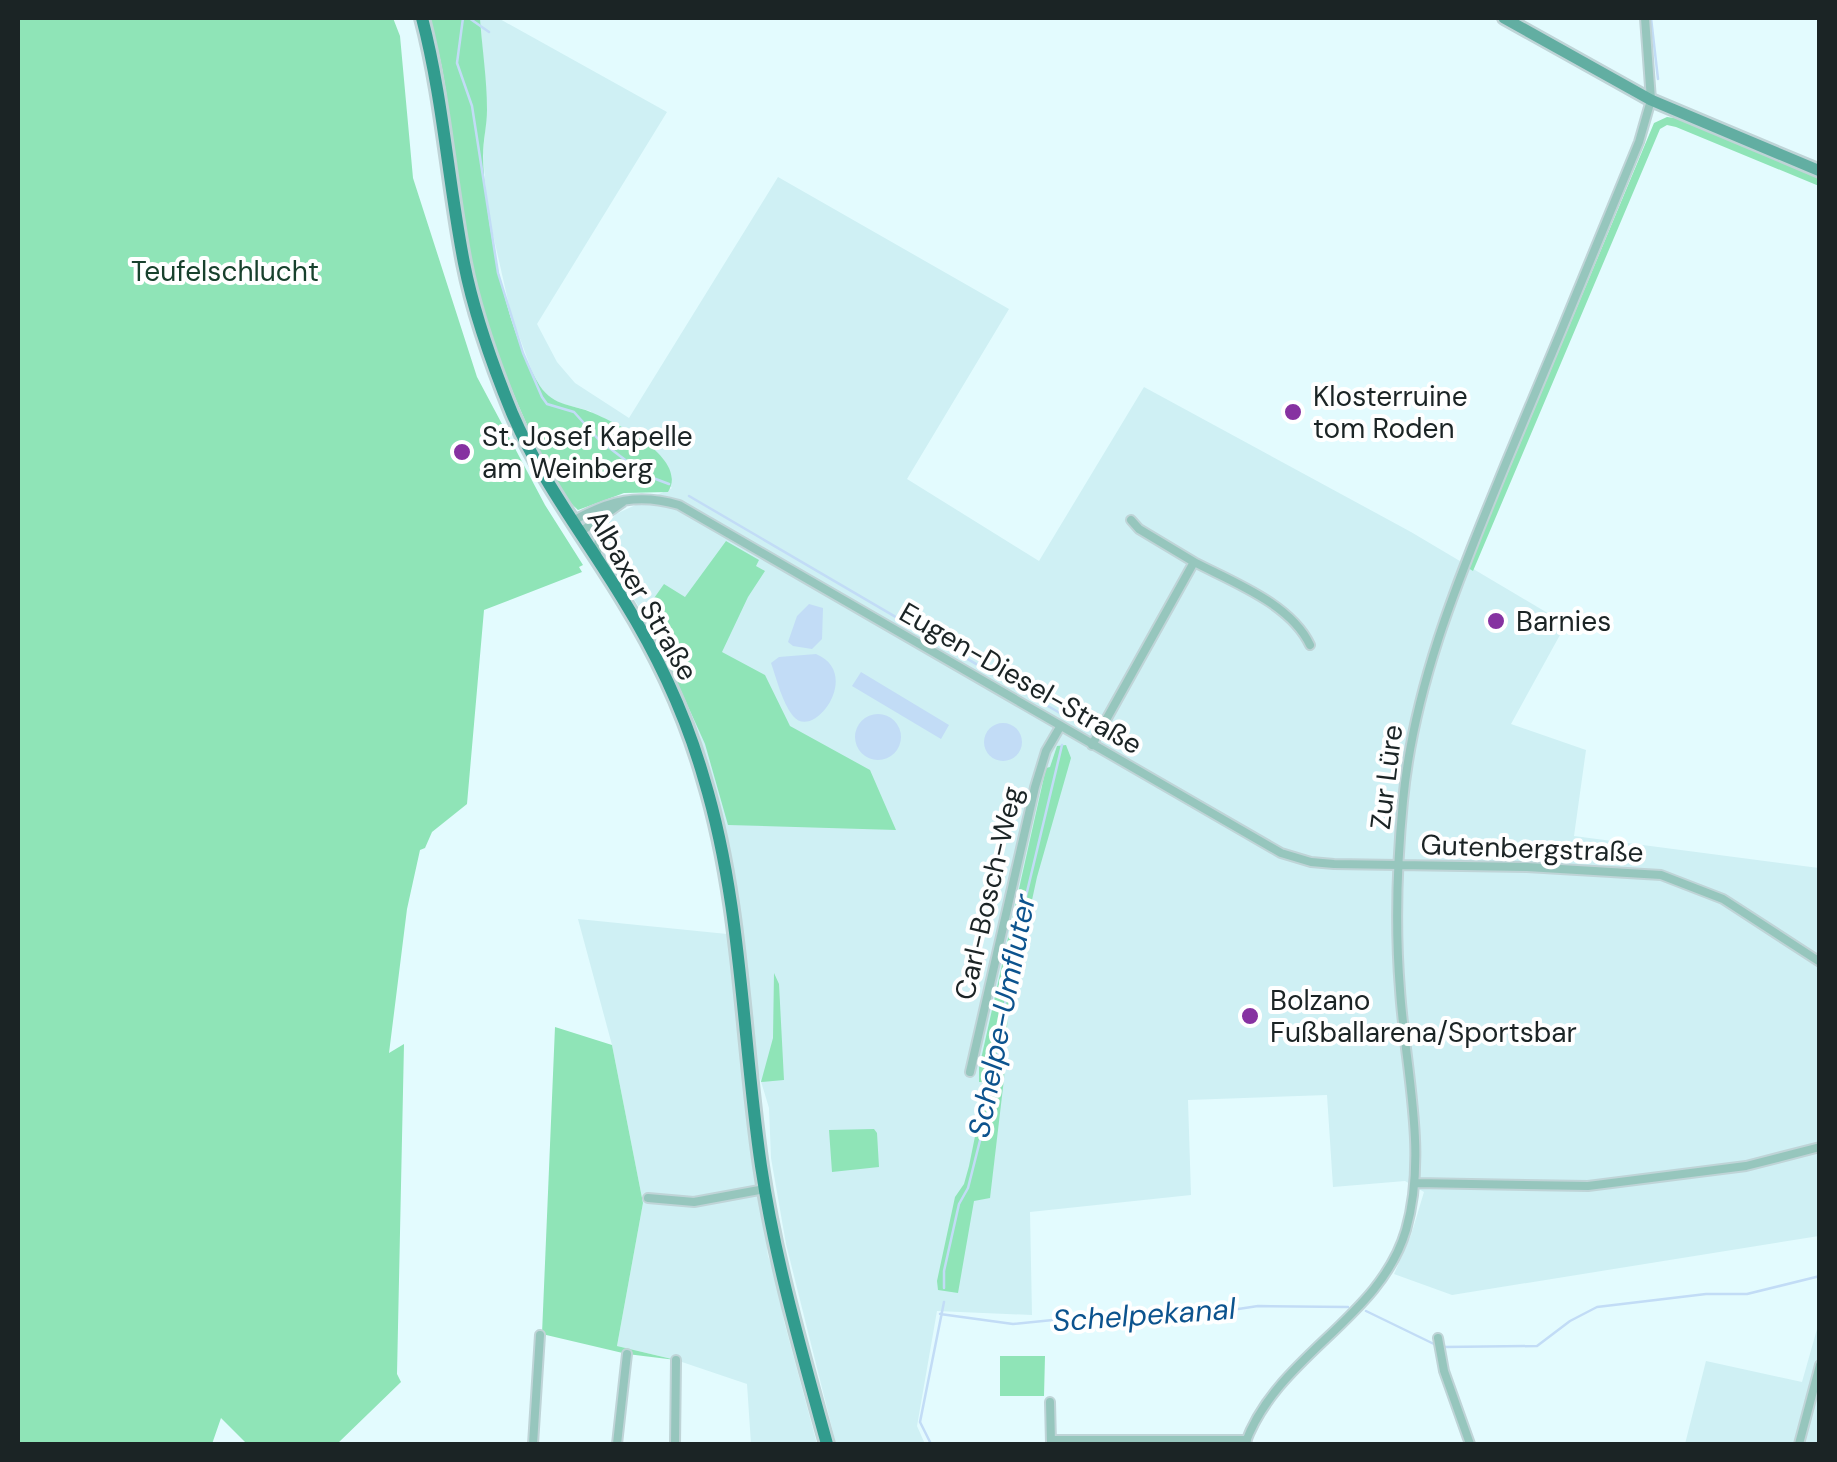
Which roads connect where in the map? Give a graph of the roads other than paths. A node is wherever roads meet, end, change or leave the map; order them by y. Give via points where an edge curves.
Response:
1 (422, 18) edge
2 (1504, 18) edge
3 (1645, 18) edge
4 (1651, 100) junction
5 (1820, 171) edge
6 (631, 498) junction
7 (602, 516) junction
8 (1131, 520) dead end
9 (575, 528) junction
10 (599, 562) junction
11 (1194, 562) junction
12 (1310, 645) dead end
13 (1060, 727) junction
14 (1092, 746) junction
15 (1399, 866) junction
16 (1820, 962) edge
17 (970, 1072) dead end
18 (1820, 1146) edge
19 (1416, 1183) junction
20 (765, 1189) junction
21 (648, 1198) dead end
22 (540, 1336) dead end
23 (1438, 1338) dead end
24 (626, 1354) dead end
25 (676, 1360) dead end
26 (1820, 1365) edge
27 (1050, 1402) dead end
28 (1051, 1442) edge
29 (1246, 1442) edge
30 (534, 1444) edge
31 (617, 1444) edge
32 (675, 1444) edge
33 (827, 1444) edge
34 (1470, 1444) edge
35 (1799, 1444) edge

1 - 9 main road, Albaxer Straße via 478,319 526,444
2 - 4 street
3 - 4 street
4 - 5 street
4 - 15 street, Zur Lüre via 1440,630 1410,748
6 - 7 street
6 - 9 street, Eugen-Diesel-Straße via 612,502
6 - 13 street, Eugen-Diesel-Straße via 679,505
7 - 9 street
7 - 10 street
8 - 11 street
9 - 10 main road, Albaxer Straße
10 - 20 main road, Albaxer Straße via 668,684 712,806 731,901
11 - 12 street via 1272,605 1304,630
11 - 14 street
13 - 14 street, Eugen-Diesel-Straße
13 - 17 street, Carl-Bosch-Weg via 1034,787
14 - 15 street, Eugen-Diesel-Straße via 1281,853 1310,862
15 - 16 street, Gutenbergstraße via 1661,876 1723,899
15 - 19 street, Zur Lüre via 1400,990
18 - 19 street via 1746,1166 1588,1186
19 - 29 street, Zur Lüre via 1404,1236 1385,1274 1274,1389
20 - 21 street via 694,1202
20 - 33 main road, Albaxer Straße
22 - 30 street
23 - 34 street
24 - 31 street
25 - 32 street
26 - 35 street
27 - 28 street
28 - 29 street

